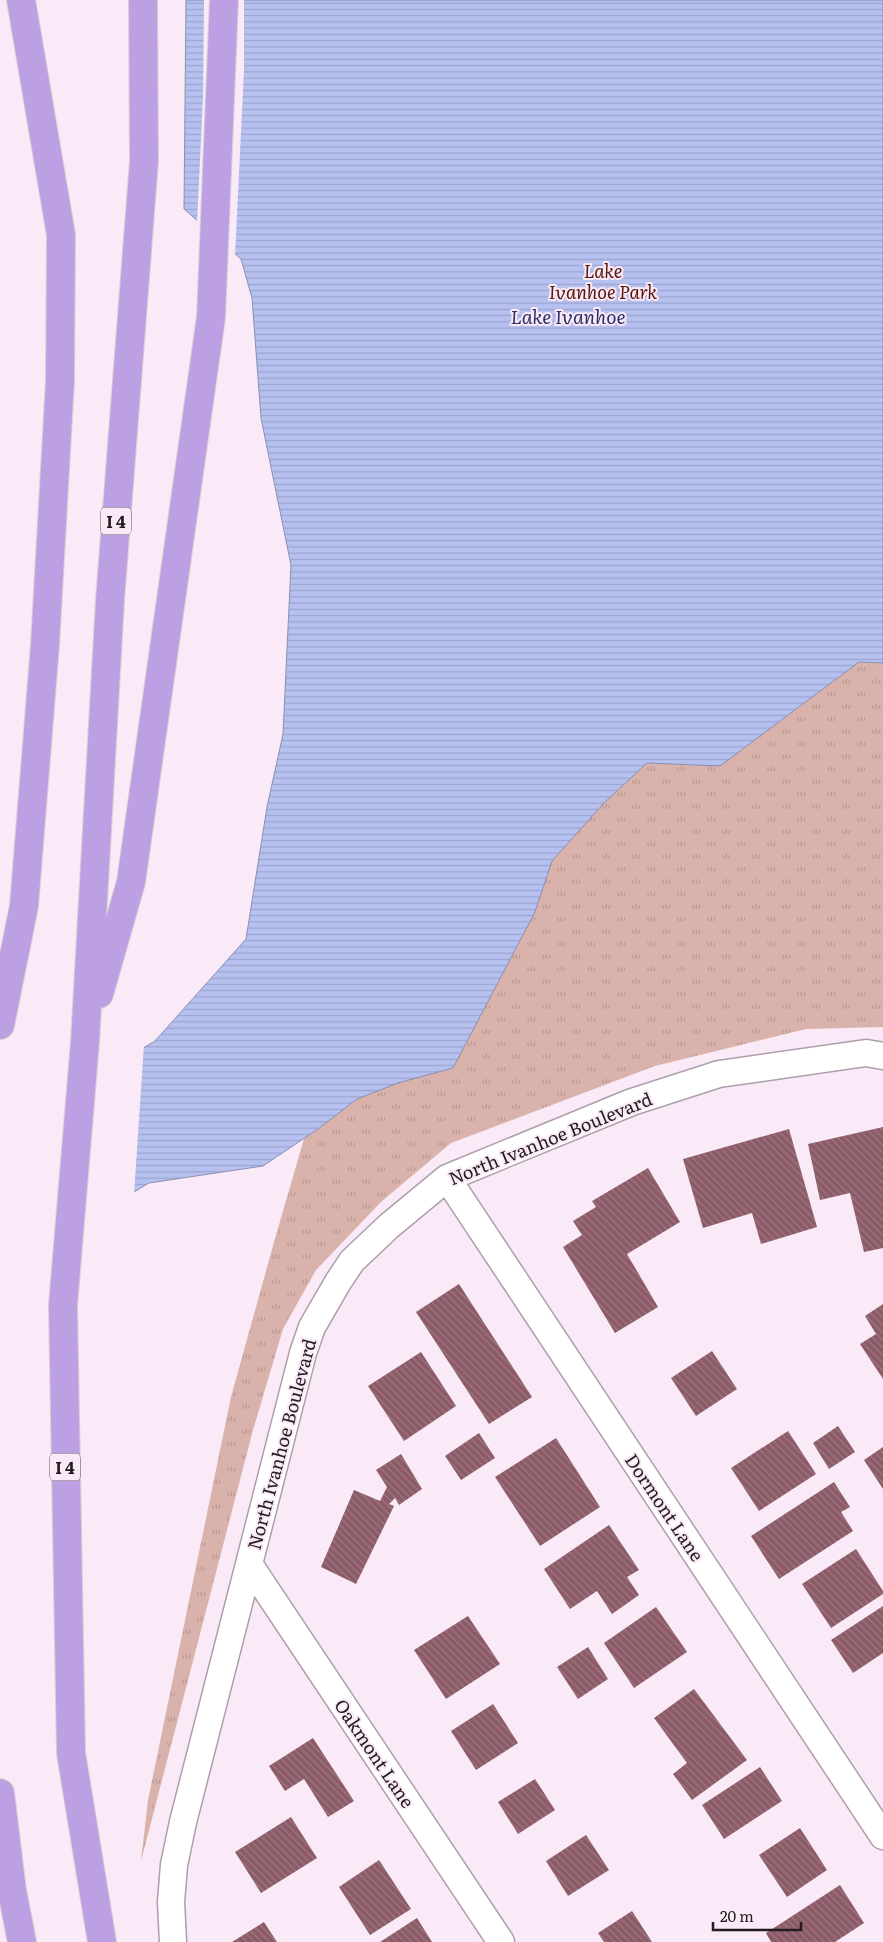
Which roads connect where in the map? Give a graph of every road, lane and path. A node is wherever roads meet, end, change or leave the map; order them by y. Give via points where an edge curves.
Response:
1 (22, 0) edge
2 (143, 0) edge
3 (224, 0) edge
4 (0, 1025) edge
5 (85, 1042) junction
6 (883, 1056) edge
7 (447, 1178) junction
8 (250, 1564) junction
9 (0, 1793) edge
10 (883, 1836) edge
11 (22, 1942) edge
12 (102, 1942) edge
13 (174, 1942) edge
14 (501, 1942) edge

1 - 4 highway via 60,235 60,381 45,646 24,906
2 - 5 highway, I 4 via 144,161 110,600
3 - 5 highway via 211,317 131,882
5 - 12 highway, I 4 via 62,1305 71,1753
6 - 7 street, North Ivanhoe Boulevard via 866,1053 719,1074 632,1102
7 - 8 street, North Ivanhoe Boulevard via 352,1261 312,1327
7 - 10 street, Dormont Lane
8 - 13 street, North Ivanhoe Boulevard via 174,1865 171,1902
8 - 14 street, Oakmont Lane
9 - 11 highway

